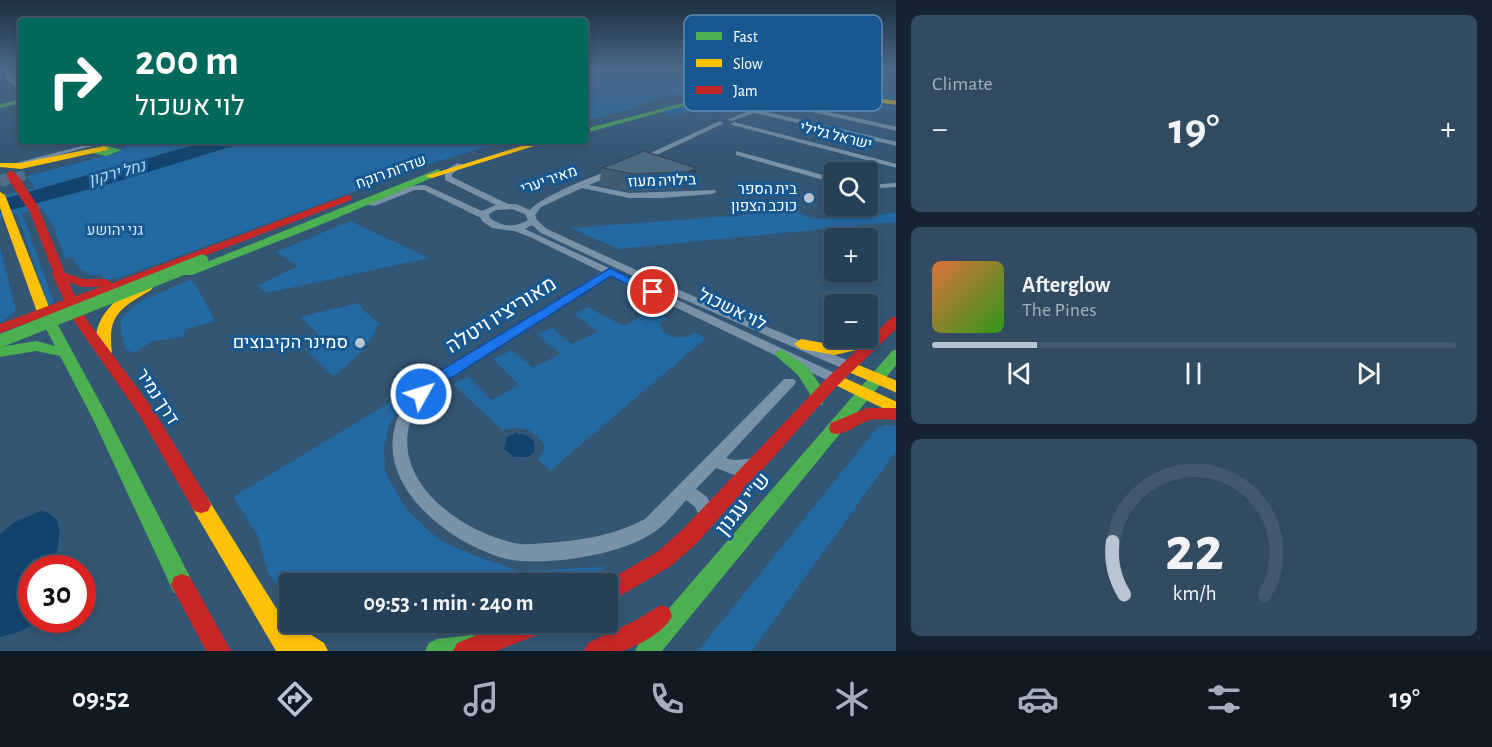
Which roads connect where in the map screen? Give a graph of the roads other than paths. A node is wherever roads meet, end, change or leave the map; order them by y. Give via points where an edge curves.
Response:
1 (677, 100) edge
2 (684, 101) edge
3 (18, 102) edge
4 (0, 105) edge
5 (754, 111) joint
6 (815, 111) edge
7 (732, 122) junction
8 (588, 123) edge
9 (896, 129) edge
10 (588, 130) edge
11 (511, 144) edge
12 (536, 144) edge
13 (896, 144) edge
14 (102, 148) edge
15 (739, 153) dead end
16 (635, 162) edge
17 (462, 165) junction
18 (625, 166) edge
19 (896, 166) edge
20 (16, 168) edge
21 (438, 172) junction
22 (824, 178) edge
23 (581, 185) junction
24 (896, 185) edge
25 (878, 186) edge
26 (712, 192) dead end
27 (558, 194) junction
28 (0, 195) edge
29 (349, 198) junction
30 (510, 206) junction
31 (484, 216) junction
32 (532, 218) junction
33 (316, 223) junction
34 (514, 228) junction
35 (250, 242) junction
36 (610, 272) junction
37 (58, 274) junction
38 (143, 281) junction
39 (32, 282) junction
40 (71, 302) junction
41 (44, 312) junction
42 (78, 315) junction
43 (896, 321) edge
44 (51, 326) junction
45 (0, 329) edge
46 (878, 338) edge
47 (0, 340) edge
48 (801, 344) junction
49 (0, 346) edge
50 (844, 348) edge
51 (868, 348) edge
52 (0, 352) edge
53 (105, 352) junction
54 (66, 353) junction
55 (781, 354) junction
56 (896, 355) edge
57 (849, 366) junction
58 (876, 378) junction
59 (836, 379) junction
60 (789, 382) dead end
61 (896, 388) edge
62 (863, 393) junction
63 (816, 401) junction
64 (896, 410) edge
65 (896, 411) edge
66 (828, 433) junction
67 (714, 460) junction
68 (757, 464) junction
69 (684, 490) junction
70 (708, 517) junction
71 (713, 574) junction
72 (618, 586) edge
73 (191, 603) junction
74 (272, 621) junction
75 (514, 633) edge
76 (481, 646) junction
77 (206, 651) edge
78 (219, 651) edge
79 (289, 651) edge
80 (316, 651) edge
81 (437, 651) edge
82 (465, 651) edge
83 (596, 651) edge
84 (647, 651) edge

1 - 8 main road
2 - 10 main road
3 - 4 main road
5 - 7 street
5 - 13 street
6 - 9 street
7 - 16 street via 717,121 720,123
7 - 19 street, ישראל גלילי
11 - 29 main road, שדרות רוקח
12 - 17 main road, שדרות רוקח
14 - 20 main road
14 - 20 main road
15 - 22 street
17 - 21 main road, שדרות רוקח
17 - 30 street via 448,173 448,178
18 - 23 street, מאיר יערי
20 - 37 main road, דרך נמיר, bridge
21 - 33 main road
21 - 35 main road, שדרות רוקח
23 - 26 street, בילויה מעוז via 636,197
23 - 27 street, מאיר יערי
24 - 25 street
27 - 30 street, מאיר יערי
27 - 32 street, מאיר יערי via 538,205
28 - 39 main road
29 - 35 main road, שדרות רוקח
29 - 38 main road
30 - 31 street, מאיר יערי via 489,210
30 - 32 street, לוי אשכול
31 - 33 street via 421,187
31 - 34 street, לוי אשכול via 493,225
32 - 34 street, מאיר יערי via 525,226
32 - 48 street, לוי אשכול via 544,231 682,295
33 - 38 main road
34 - 36 street, לוי אשכול
35 - 47 main road, שדרות רוקח, bridge
36 - 55 street, לוי אשכול
36 - 69 street, מאוריציו ויטלה via 438,379 421,394 402,425 399,443 409,483 470,537 523,553 598,548 631,537 651,525
37 - 38 main road via 90,284
37 - 40 main road, דרך נמיר
38 - 40 main road
38 - 42 main road
38 - 53 main road via 108,318 102,332
39 - 41 main road
39 - 45 main road via 27,309
40 - 41 main road
40 - 42 main road, דרך נמיר
41 - 44 main road
41 - 45 main road
42 - 44 main road
42 - 53 main road, דרך נמיר
43 - 46 main road, ש''י עגנון
44 - 49 main road
44 - 54 main road
48 - 50 main road
48 - 57 street, לוי אשכול
51 - 57 main road, ש''י עגנון
52 - 54 main road via 36,346
53 - 74 main road, דרך נמיר via 146,412
54 - 73 main road
55 - 59 street, לוי אשכול
55 - 63 main road via 809,376 818,394
56 - 58 main road, ש''י עגנון
57 - 58 main road
57 - 59 main road, ש''י עגנון
58 - 61 main road
58 - 62 main road, ש''י עגנון
59 - 62 main road
59 - 63 main road, ש''י עגנון
60 - 67 street, מאוריציו ויטלה
62 - 64 main road
62 - 66 main road, ש''י עגנון
63 - 68 main road, ש''י עגנון
65 - 66 main road via 867,414
66 - 71 main road, ש''י עגנון
67 - 68 street via 734,468
67 - 69 street, מאוריציו ויטלה
68 - 70 main road, ש''י עגנון
69 - 70 street via 701,502
70 - 72 main road, ש''י עגנון via 664,559
71 - 83 main road, ש''י עגנון via 644,628
71 - 84 main road
73 - 77 main road
73 - 78 main road
74 - 79 main road, דרך נמיר
74 - 80 main road
75 - 76 main road
76 - 81 main road
76 - 82 main road

